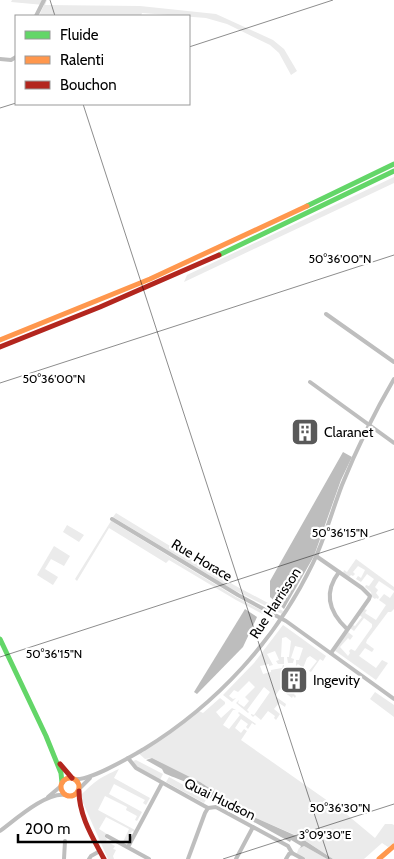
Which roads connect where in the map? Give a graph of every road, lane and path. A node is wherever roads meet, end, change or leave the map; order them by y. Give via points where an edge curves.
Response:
1 (44, 0) edge
2 (36, 15) edge
3 (15, 58) edge
4 (0, 59) edge
5 (394, 164) edge
6 (394, 171) edge
7 (326, 314) dead end
8 (0, 340) edge
9 (0, 347) edge
10 (394, 362) edge
11 (394, 379) edge
12 (310, 382) dead end
13 (370, 425) junction
14 (394, 443) edge
15 (112, 519) dead end
16 (316, 556) junction
17 (339, 572) junction
18 (282, 618) junction
19 (347, 629) junction
20 (0, 639) edge
21 (331, 653) junction
22 (394, 699) edge
23 (55, 756) junction
24 (128, 758) junction
25 (95, 774) junction
26 (74, 779) junction
27 (162, 783) junction
28 (61, 784) junction
29 (79, 790) junction
30 (67, 796) junction
31 (42, 802) junction
32 (208, 808) junction
33 (85, 818) junction
34 (253, 827) junction
35 (0, 832) edge
36 (107, 836) dead end
37 (65, 841) dead end
38 (394, 846) edge
39 (128, 847) junction
40 (394, 850) edge
41 (100, 851) junction
42 (292, 853) junction
43 (64, 859) edge
44 (89, 859) edge
45 (104, 859) edge
46 (149, 859) edge
47 (188, 859) edge
48 (236, 859) edge
49 (286, 859) edge
50 (303, 859) edge
51 (379, 859) edge
52 (384, 859) edge

1 - 2 street
3 - 4 street
5 - 8 main road via 169,271
6 - 9 main road via 172,277
7 - 10 street
11 - 13 street, Rue Harrisson
12 - 13 street
13 - 14 street
13 - 16 street, Rue Harrisson via 343,483
15 - 18 street, Rue Horace
16 - 17 street
16 - 18 street, Rue Harrisson
17 - 19 street via 330,588 330,602
17 - 19 street via 370,596
18 - 21 street, Rue Horace
18 - 24 street, Rue Harrisson via 247,663 212,698 180,725
19 - 21 street
20 - 23 main road
21 - 22 street, Rue Horace
23 - 26 main road
23 - 28 main road via 62,776
24 - 25 street, Rue Harrisson
24 - 27 street, Quai Hudson via 134,766
25 - 26 street, Rue Harrisson
25 - 29 street, Rue Harrisson
26 - 28 main road via 67,778
26 - 29 main road via 79,783
27 - 32 street, Quai Hudson
27 - 39 street
28 - 30 main road
28 - 31 street
29 - 30 main road via 75,795
29 - 33 main road via 79,802
30 - 31 street via 58,795
30 - 33 main road
31 - 35 street
32 - 34 street, Quai Hudson via 216,807
32 - 47 street
33 - 41 main road
34 - 42 street, Quai Hudson via 288,846
34 - 48 street
36 - 39 street
37 - 43 street
38 - 51 main road
39 - 46 street
40 - 52 main road
41 - 44 street
41 - 45 main road
42 - 49 street
42 - 50 street, Quai Hudson

